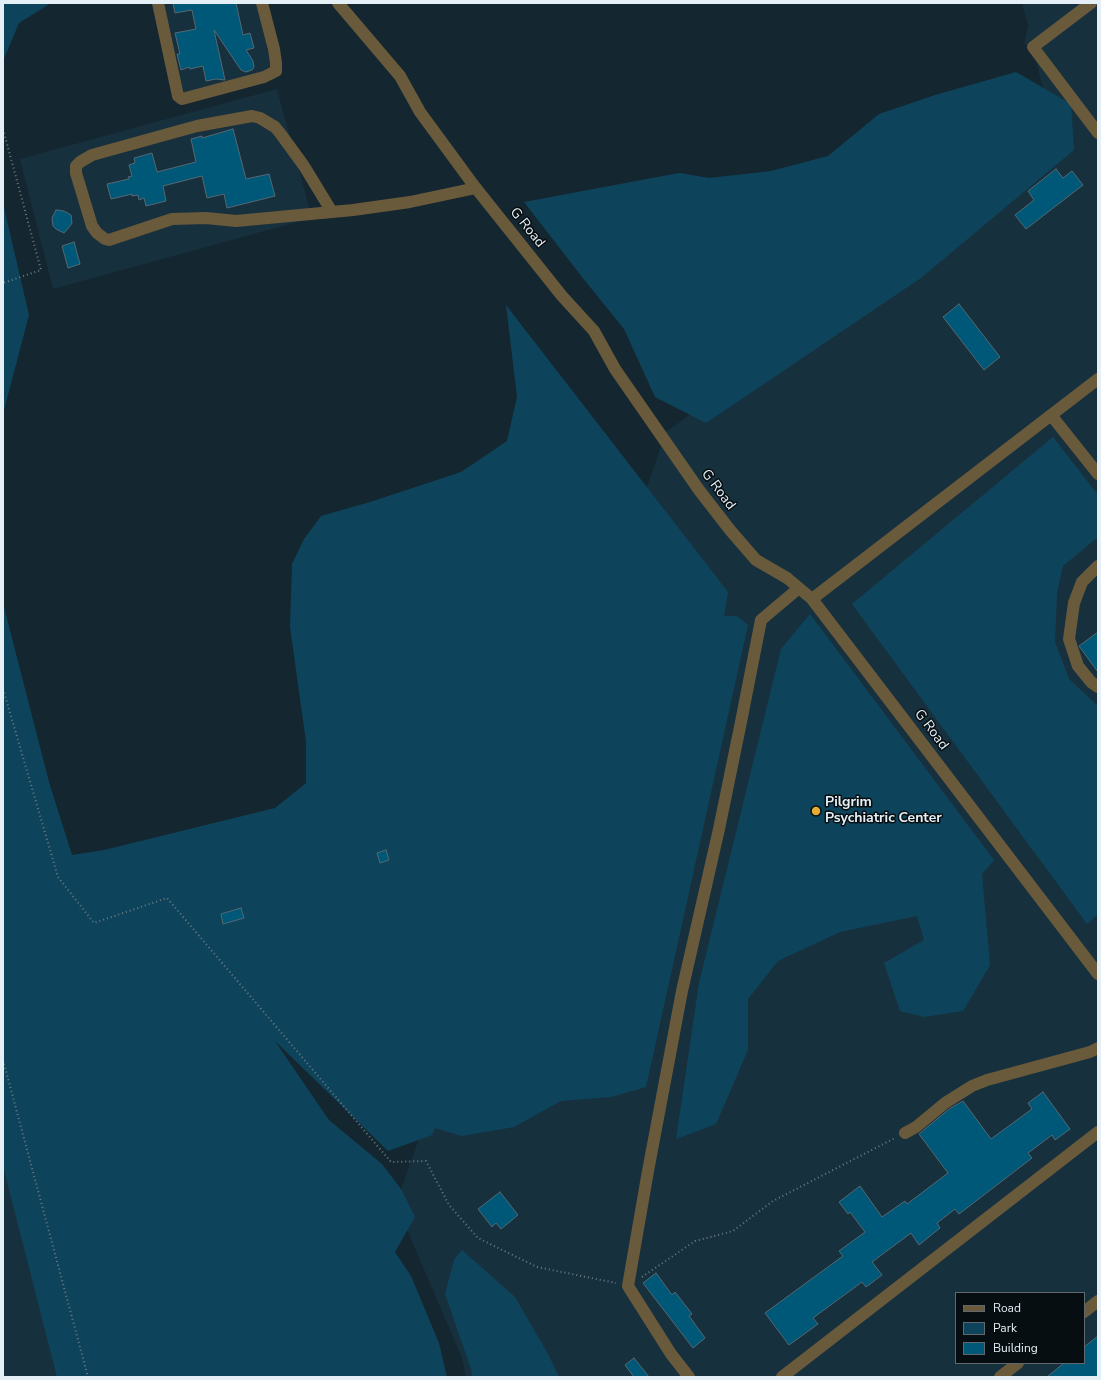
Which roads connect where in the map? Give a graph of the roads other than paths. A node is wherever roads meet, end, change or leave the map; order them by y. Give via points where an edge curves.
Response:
1 (158, 3) edge
2 (262, 3) edge
3 (338, 3) edge
4 (1091, 3) edge
5 (1098, 133) edge
6 (476, 188) junction
7 (332, 212) junction
8 (1098, 379) edge
9 (1051, 415) junction
10 (1098, 474) edge
11 (1098, 566) edge
12 (799, 588) junction
13 (812, 599) junction
14 (1098, 687) edge
15 (1098, 974) edge
16 (1098, 1048) edge
17 (1098, 1132) edge
18 (905, 1133) road end
19 (1098, 1301) edge
20 (1085, 1311) edge
21 (1017, 1364) edge
22 (689, 1377) edge
23 (782, 1377) edge
24 (1000, 1377) edge

1 - 2 street via 178,96 182,100 264,77 276,70 274,49
3 - 6 street, G Road via 400,76 420,112
4 - 5 street via 1032,47
6 - 7 street via 410,202
6 - 12 street, G Road via 562,296 594,331 615,369 730,530 756,560
7 - 7 street via 236,221 206,218 172,219 109,240 96,233 92,226 76,166 92,155 197,126 252,116 275,127 304,166
8 - 9 street
9 - 10 street
9 - 13 street
11 - 14 street via 1082,582 1074,603 1069,639 1078,666
12 - 13 street, G Road
12 - 22 street via 760,620 742,722 682,991 628,1286 671,1354
13 - 15 street, G Road
16 - 18 street via 972,1086
17 - 23 street
19 - 20 street
21 - 24 street

